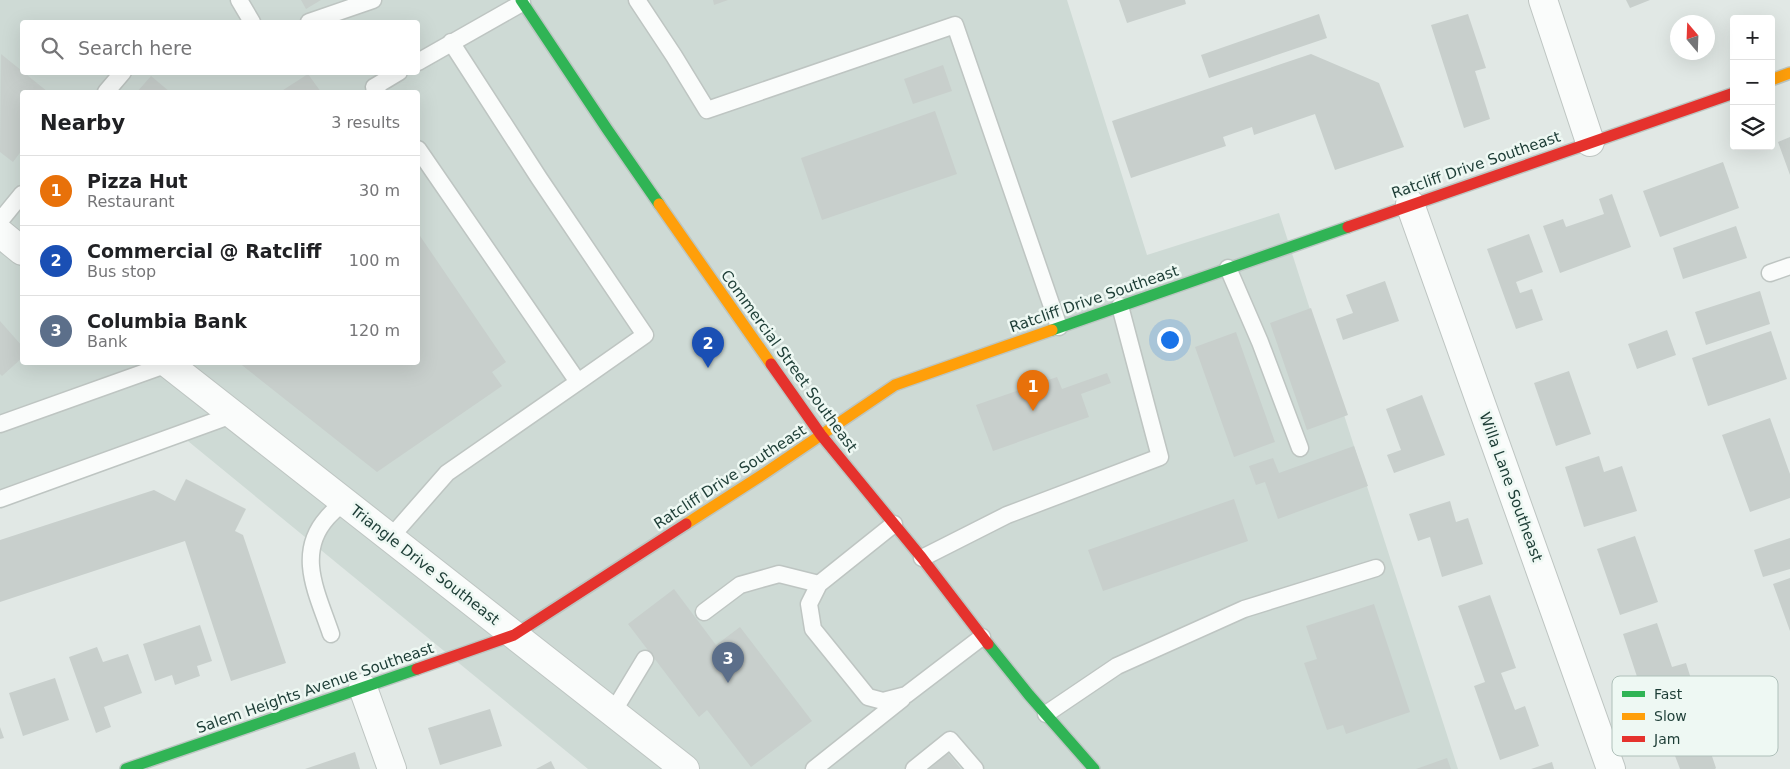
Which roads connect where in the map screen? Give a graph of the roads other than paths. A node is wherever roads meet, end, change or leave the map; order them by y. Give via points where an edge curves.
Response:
1 (239, 0) edge
2 (373, 0) edge
3 (637, 0) edge
4 (1543, 0) edge
5 (521, 1) edge
6 (251, 20) edge
7 (314, 20) edge
8 (451, 42) junction
9 (420, 61) edge
10 (1790, 74) edge
11 (120, 75) edge
12 (394, 75) edge
13 (1775, 79) edge
14 (108, 90) edge
15 (376, 90) edge
16 (1730, 94) edge
17 (1590, 142) junction
18 (420, 151) edge
19 (20, 196) edge
20 (1410, 204) junction
21 (0, 221) edge
22 (0, 233) edge
23 (20, 249) edge
24 (1790, 266) edge
25 (1228, 268) junction
26 (1770, 273) dead end
27 (1120, 306) junction
28 (1059, 327) junction
29 (162, 365) edge
30 (170, 365) edge
31 (578, 382) junction
32 (232, 415) junction
33 (0, 424) edge
34 (821, 436) junction
35 (1300, 448) dead end
36 (0, 499) edge
37 (344, 502) junction
38 (894, 524) junction
39 (390, 538) junction
40 (922, 558) junction
41 (1376, 568) dead end
42 (819, 584) junction
43 (704, 612) dead end
44 (330, 634) dead end
45 (514, 635) junction
46 (982, 637) junction
47 (645, 659) dead end
48 (363, 688) junction
49 (906, 695) junction
50 (613, 712) junction
51 (1046, 714) junction
52 (126, 769) edge
53 (392, 769) edge
54 (685, 769) edge
55 (814, 769) edge
56 (914, 769) edge
57 (975, 769) edge
58 (1094, 769) edge
59 (1611, 769) edge

1 - 6 lane
2 - 7 lane
3 - 28 lane via 707,110 955,25
4 - 17 street
5 - 8 lane
5 - 34 street, Commercial Street Southeast
8 - 9 lane
8 - 31 lane via 645,335
10 - 13 street
11 - 14 lane
12 - 15 lane via 374,87
16 - 17 street, Ratcliff Drive Southeast
17 - 20 street, Ratcliff Drive Southeast
18 - 31 lane
19 - 21 lane
20 - 25 street, Ratcliff Drive Southeast
20 - 59 street, Willa Lane Southeast
22 - 23 street
24 - 26 lane
25 - 27 street, Ratcliff Drive Southeast
25 - 35 lane
27 - 28 street, Ratcliff Drive Southeast
27 - 40 lane via 1160,457 1007,515
28 - 34 street, Ratcliff Drive Southeast via 895,385
29 - 33 lane
30 - 32 street, Triangle Drive Southeast
31 - 39 lane via 447,473
32 - 36 lane
32 - 37 street, Triangle Drive Southeast
34 - 38 street, Commercial Street Southeast
34 - 45 street, Ratcliff Drive Southeast
37 - 39 street, Triangle Drive Southeast
37 - 44 lane via 326,518 310,552 310,570
38 - 40 street, Commercial Street Southeast
38 - 42 lane
39 - 45 street, Triangle Drive Southeast
40 - 46 street, Commercial Street Southeast
41 - 51 lane via 1244,609 1117,666
42 - 43 lane via 779,574 740,585
42 - 49 lane via 809,604 813,630 868,697 883,701
45 - 48 street, Salem Heights Avenue Southeast
45 - 50 street, Triangle Drive Southeast
46 - 49 lane
46 - 51 street, Commercial Street Southeast
47 - 50 lane
48 - 52 street, Salem Heights Avenue Southeast
48 - 53 street
49 - 55 lane
50 - 54 street, Triangle Drive Southeast
51 - 58 street, Commercial Street Southeast
56 - 57 lane via 950,740

